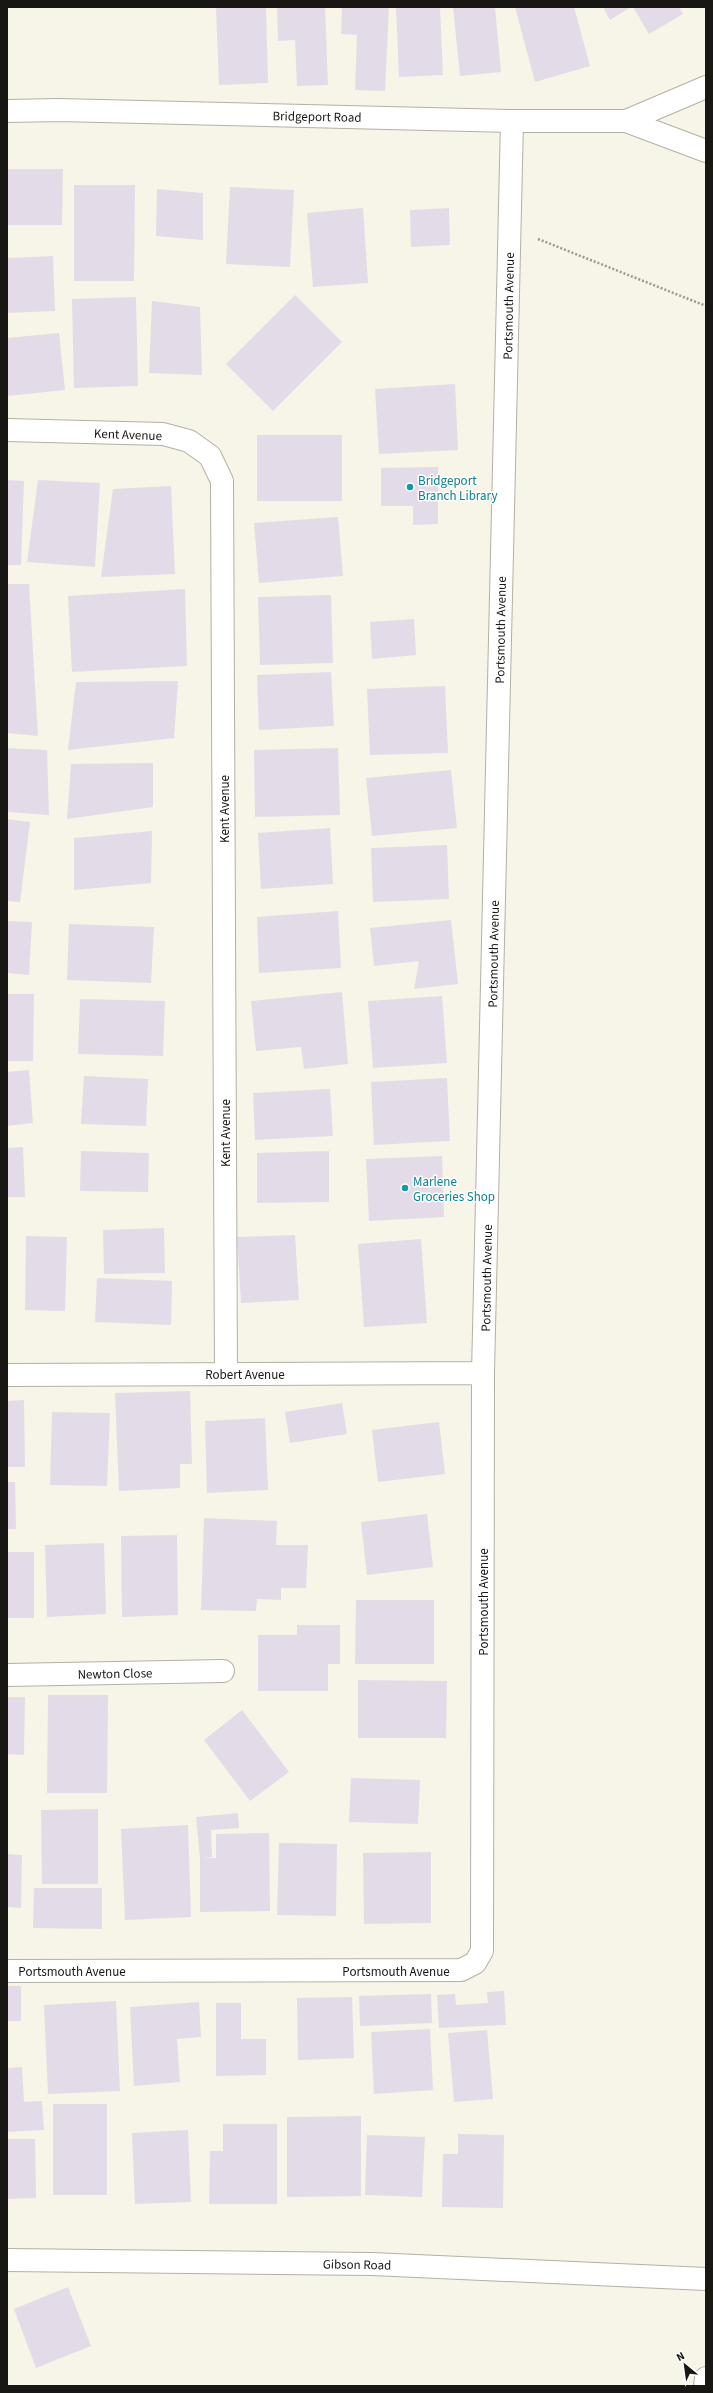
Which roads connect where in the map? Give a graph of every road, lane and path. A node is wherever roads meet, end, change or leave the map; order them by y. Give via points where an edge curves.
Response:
1 (706, 87) edge
2 (7, 111) edge
3 (512, 121) junction
4 (626, 121) junction
5 (706, 151) edge
6 (510, 228) junction
7 (706, 306) edge
8 (7, 430) edge
9 (483, 1373) junction
10 (226, 1374) junction
11 (7, 1375) edge
12 (223, 1671) dead end
13 (7, 1675) edge
14 (7, 1971) edge
15 (7, 2260) edge
16 (706, 2279) edge
17 (706, 2378) edge
18 (705, 2386) edge

1 - 4 street, Bridgeport Road
2 - 3 street, Bridgeport Road via 59,110
3 - 4 street, Bridgeport Road
3 - 6 street, Portsmouth Avenue
4 - 5 street, Bridgeport Road
6 - 7 path
6 - 9 street, Portsmouth Avenue
8 - 10 street, Kent Avenue via 163,434 189,441 210,456 222,481
9 - 10 street, Robert Avenue
9 - 14 street, Portsmouth Avenue via 482,1951 475,1963 461,1970
10 - 11 street, Robert Avenue
12 - 13 street, Newton Close
15 - 16 street, Gibson Road via 372,2264
17 - 18 street

